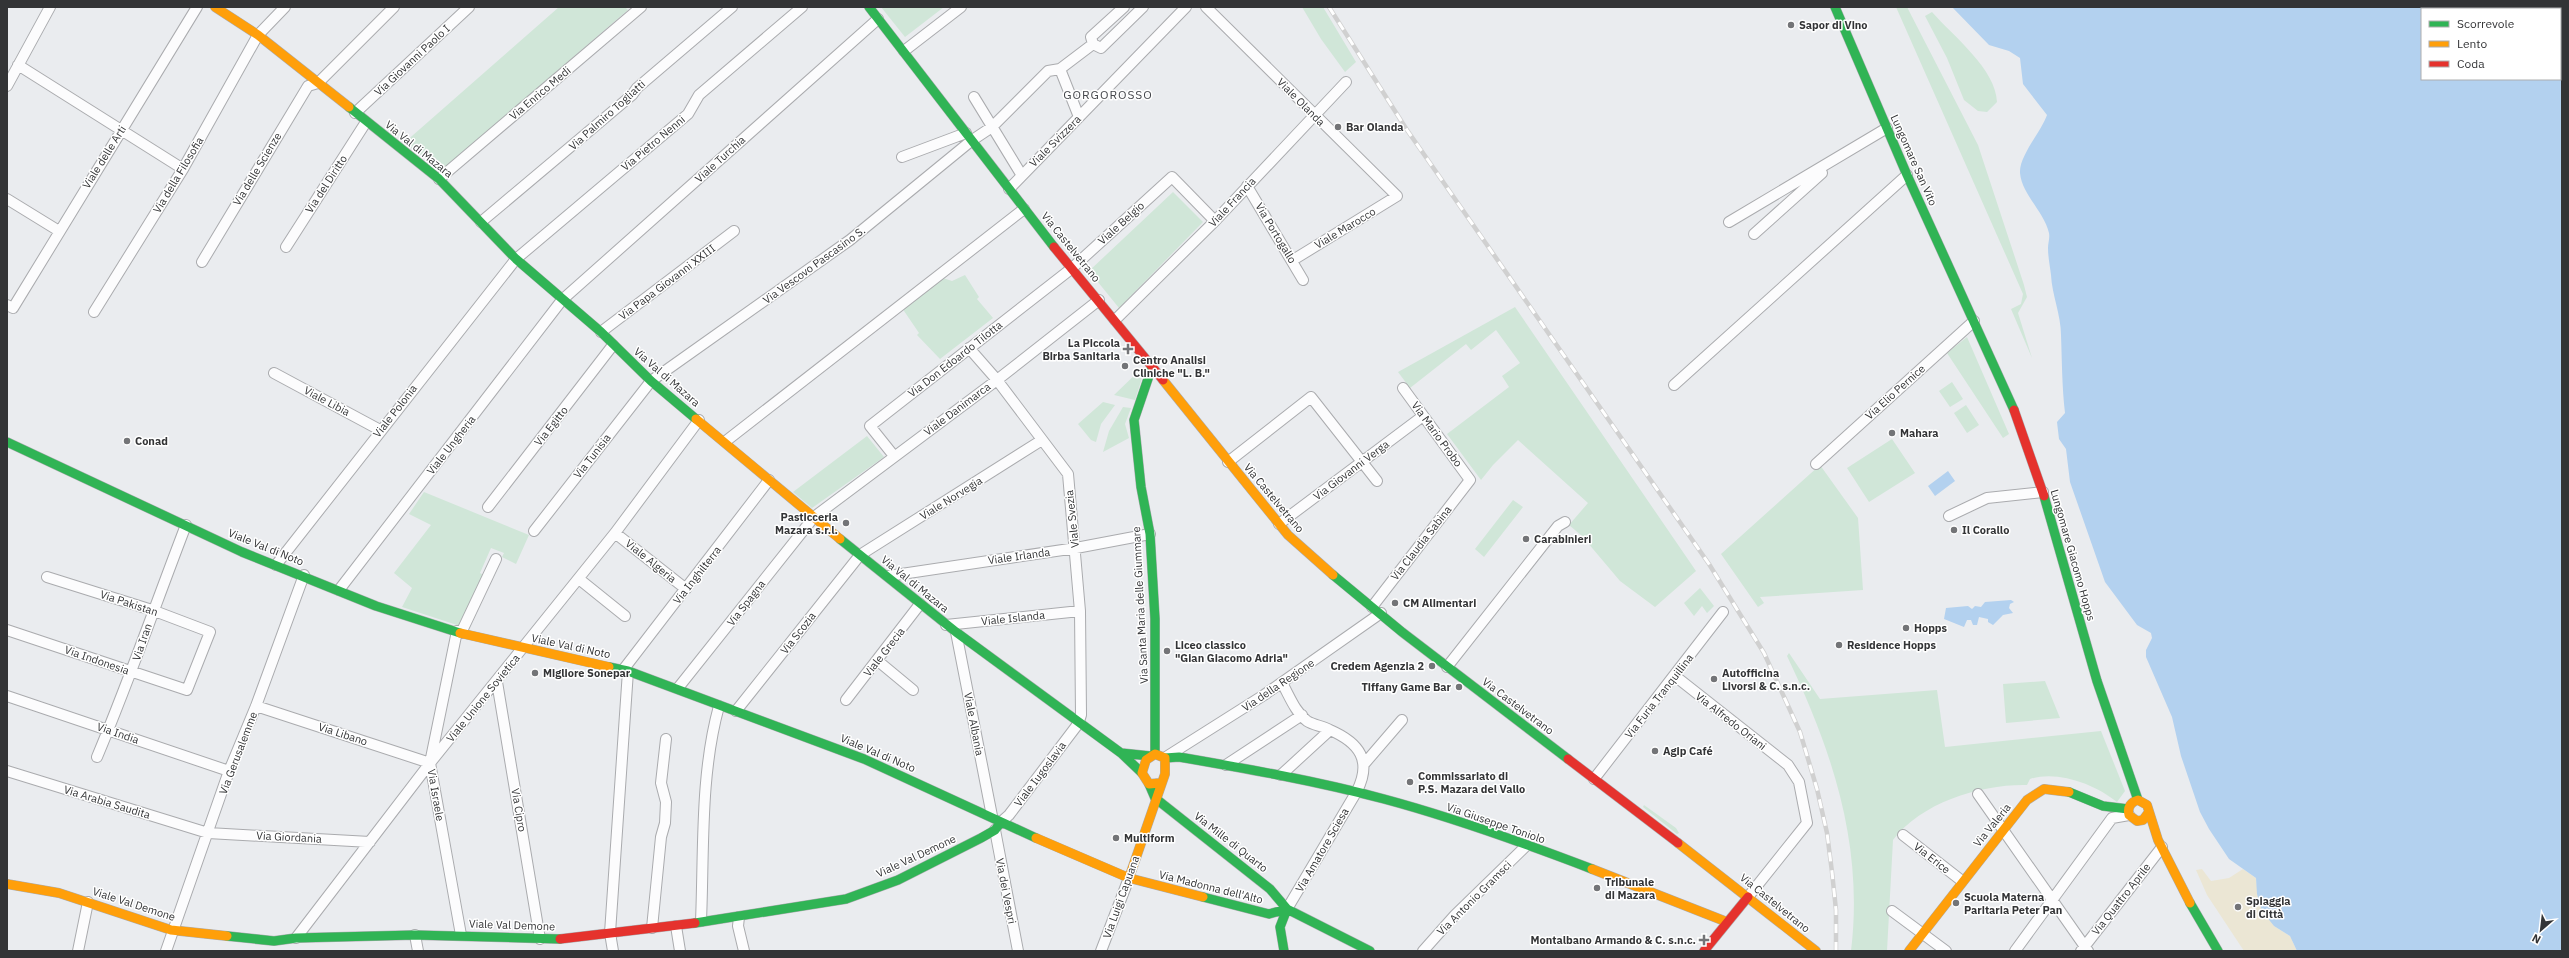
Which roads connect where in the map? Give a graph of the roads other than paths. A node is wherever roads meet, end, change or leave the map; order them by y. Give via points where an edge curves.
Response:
1 (50, 7) edge
2 (197, 7) edge
3 (215, 7) edge
4 (285, 7) edge
5 (394, 7) edge
6 (469, 7) edge
7 (641, 7) edge
8 (732, 7) edge
9 (802, 7) edge
10 (869, 7) edge
11 (961, 7) edge
12 (1124, 7) edge
13 (1144, 7) edge
14 (1206, 7) edge
15 (1835, 7) edge
16 (1180, 9) edge
17 (878, 19) junction
18 (258, 35) junction
19 (1093, 44) junction
20 (904, 52) junction
21 (18, 65) junction
22 (1060, 68) junction
23 (1346, 82) dead end
24 (318, 83) junction
25 (7, 86) edge
26 (974, 97) dead end
27 (355, 113) junction
28 (1315, 115) junction
29 (1079, 118) junction
30 (366, 122) junction
31 (992, 127) junction
32 (1887, 128) junction
33 (120, 131) junction
34 (968, 137) junction
35 (902, 157) dead end
36 (1839, 158) junction
37 (183, 169) junction
38 (1021, 174) junction
39 (1907, 175) junction
40 (439, 179) junction
41 (1248, 186) junction
42 (1009, 189) junction
43 (1397, 196) joint
44 (7, 199) edge
45 (1024, 209) junction
46 (1215, 221) junction
47 (481, 222) junction
48 (1729, 222) dead end
49 (59, 231) junction
50 (734, 231) dead end
51 (1754, 234) dead end
52 (286, 246) dead end
53 (516, 258) junction
54 (1293, 260) junction
55 (202, 262) dead end
56 (1071, 269) junction
57 (1304, 280) dead end
58 (562, 300) junction
59 (1099, 300) junction
60 (10, 307) edge
61 (94, 312) dead end
62 (1115, 320) junction
63 (1974, 321) junction
64 (601, 332) junction
65 (614, 346) junction
66 (969, 348) junction
67 (1152, 368) junction
68 (274, 373) dead end
69 (997, 380) junction
70 (651, 381) junction
71 (1674, 385) dead end
72 (1403, 388) dead end
73 (1423, 416) junction
74 (699, 420) junction
75 (380, 430) junction
76 (1042, 440) junction
77 (726, 441) junction
78 (7, 442) edge
79 (894, 456) junction
80 (1228, 462) junction
81 (1362, 462) junction
82 (1816, 464) dead end
83 (770, 480) junction
84 (1470, 480) joint
85 (1377, 481) dead end
86 (2043, 492) junction
87 (488, 507) dead end
88 (1949, 516) dead end
89 (814, 517) junction
90 (1565, 522) dead end
91 (1279, 524) junction
92 (186, 525) junction
93 (534, 531) dead end
94 (616, 533) junction
95 (1150, 534) junction
96 (1076, 548) junction
97 (860, 555) junction
98 (496, 559) dead end
99 (276, 565) junction
100 (304, 575) junction
101 (888, 576) junction
102 (47, 577) dead end
103 (578, 579) junction
104 (686, 589) junction
105 (339, 590) junction
106 (920, 604) junction
107 (152, 610) junction
108 (1377, 610) junction
109 (1080, 611) junction
110 (1723, 612) dead end
111 (625, 616) dead end
112 (946, 625) junction
113 (7, 630) edge
114 (459, 632) junction
115 (956, 632) junction
116 (523, 649) junction
117 (878, 661) junction
118 (1447, 667) junction
119 (626, 670) junction
120 (132, 672) junction
121 (1675, 676) junction
122 (497, 682) junction
123 (1282, 683) junction
124 (678, 688) junction
125 (187, 690) joint
126 (913, 690) dead end
127 (7, 696) edge
128 (846, 700) dead end
129 (256, 706) junction
130 (719, 706) junction
131 (736, 711) junction
132 (1302, 715) junction
133 (1402, 720) dead end
134 (1078, 724) junction
135 (109, 730) junction
136 (1330, 730) junction
137 (666, 739) dead end
138 (1118, 752) junction
139 (1163, 755) junction
140 (97, 757) dead end
141 (430, 763) junction
142 (1365, 763) junction
143 (1226, 765) junction
144 (7, 771) edge
145 (229, 771) junction
146 (1142, 773) junction
147 (1281, 775) junction
148 (1594, 779) junction
149 (1160, 783) junction
150 (1148, 784) junction
151 (1356, 792) junction
152 (1978, 794) dead end
153 (1155, 798) junction
154 (2138, 800) junction
155 (2149, 812) junction
156 (2131, 815) junction
157 (992, 816) junction
158 (998, 826) junction
159 (2002, 831) junction
160 (208, 833) junction
161 (1903, 835) dead end
162 (370, 842) junction
163 (2160, 844) junction
164 (1526, 846) junction
165 (1129, 878) junction
166 (1962, 881) junction
167 (7, 884) edge
168 (1748, 897) junction
169 (2051, 899) junction
170 (88, 902) junction
171 (1287, 909) junction
172 (1892, 911) dead end
173 (739, 917) junction
174 (701, 921) junction
175 (1727, 922) junction
176 (676, 926) junction
177 (652, 928) junction
178 (171, 930) junction
179 (610, 933) junction
180 (1921, 933) junction
181 (415, 935) junction
182 (461, 935) junction
183 (296, 938) junction
184 (540, 939) junction
185 (275, 946) edge
186 (2085, 949) edge
187 (78, 951) edge
188 (166, 951) edge
189 (418, 951) edge
190 (613, 951) edge
191 (680, 951) edge
192 (744, 951) edge
193 (1018, 951) edge
194 (1101, 951) edge
195 (1284, 951) edge
196 (1370, 951) edge
197 (1423, 951) edge
198 (1704, 951) edge
199 (1816, 951) edge
200 (1909, 951) edge
201 (1946, 951) edge
202 (2015, 951) edge
203 (2218, 951) edge

1 - 21 street
2 - 33 street, Viale delle Arti
3 - 18 street, Via Val di Mazara
4 - 18 street, Via della Filosofia
5 - 24 street, Via delle Scienze
6 - 27 street, Via Giovanni Paolo I
7 - 40 street, Via Enrico Medi
8 - 47 street, Via Palmiro Togliatti
9 - 53 street, Via Pietro Nenni via 699,95 688,114
10 - 17 street, Via Castelvetrano
11 - 20 street
12 - 19 street via 1091,37
13 - 19 street via 1100,48
14 - 28 street, Viale Olanda
15 - 32 street, Lungomare San Vito
16 - 29 street, Viale Svizzera
17 - 20 street, Via Castelvetrano
17 - 58 street, Viale Turchia
18 - 24 street, Via Val di Mazara
18 - 37 street, Via della Filosofia
19 - 22 street
20 - 34 street, Via Castelvetrano
21 - 25 street
21 - 33 street
22 - 29 street
22 - 31 street via 1048,71
23 - 28 street, Viale Francia
24 - 27 street, Via Val di Mazara
24 - 55 street, Via delle Scienze via 308,86 297,102
26 - 31 street
27 - 30 street, Via Val di Mazara
28 - 41 street, Viale Francia
28 - 43 street, Viale Olanda
29 - 38 street, Viale Svizzera
30 - 40 street, Via Val di Mazara
30 - 52 street, Via del Diritto
31 - 34 street
31 - 38 street
32 - 36 street
32 - 39 street, Lungomare San Vito
33 - 37 street
33 - 49 street, Viale delle Arti
34 - 35 street
34 - 42 street, Via Castelvetrano
34 - 70 street, Via Vescovo Pascasino S. via 850,240
36 - 48 street
36 - 51 street
37 - 61 street, Via della Filosofia
38 - 42 street, Viale Svizzera
39 - 63 street, Lungomare San Vito
39 - 71 street
40 - 47 street, Via Val di Mazara
41 - 46 street, Viale Francia
41 - 54 street, Via Portogallo
42 - 45 street, Via Castelvetrano
43 - 54 street, Viale Marocco
44 - 49 street
45 - 56 street, Via Castelvetrano
45 - 77 street
46 - 56 street, Viale Belgio via 1172,177
46 - 62 street, Viale Francia
47 - 53 street, Via Val di Mazara
49 - 60 street, Viale delle Arti
50 - 64 street, Via Papa Giovanni XXIII
53 - 58 street, Via Val di Mazara
53 - 75 street, Viale Polonia
54 - 57 street, Via Portogallo
56 - 59 street, Via Castelvetrano
56 - 66 street, Via Don Edoardo Tilotta
58 - 64 street, Via Val di Mazara
58 - 105 street, Viale Ungheria
59 - 62 street, Via Castelvetrano
59 - 69 street, Viale Danimarca
62 - 67 street, Via Castelvetrano
63 - 82 street, Via Elio Pernice
63 - 86 street, Lungomare Giacomo Hopps via 2016,415
64 - 65 street, Via Val di Mazara
65 - 70 street, Via Val di Mazara
65 - 87 street, Via Egitto
66 - 69 street, Viale Svezia
66 - 79 street, Via Don Edoardo Tilotta via 870,426
67 - 80 street, Via Castelvetrano
67 - 95 street, Via Santa Maria delle Giummare via 1134,420 1141,487
68 - 75 street, Viale Libia
69 - 76 street, Viale Svezia
69 - 79 street, Viale Danimarca
70 - 74 street, Via Val di Mazara
70 - 93 street, Via Tunisia
72 - 73 street, Via Mario Probo
73 - 81 street, Via Giovanni Verga
73 - 84 street, Via Mario Probo
74 - 77 street, Via Val di Mazara
74 - 94 street, Viale Unione Sovietica
75 - 99 street, Viale Polonia
76 - 96 street, Viale Svezia via 1068,474
76 - 97 street, Viale Norvegia
77 - 83 street, Via Val di Mazara
78 - 92 street, Viale Val di Noto
79 - 89 street, Viale Danimarca
80 - 81 street via 1310,397
80 - 91 street, Via Castelvetrano
81 - 85 street
81 - 91 street, Via Giovanni Verga
83 - 89 street, Via Val di Mazara
83 - 104 street, Via Inghilterra
84 - 108 street, Via Claudia Sabina
86 - 88 street via 1987,498
86 - 154 street, Lungomare Giacomo Hopps via 2092,666
89 - 97 street, Via Val di Mazara
89 - 124 street, Via Spagna
90 - 118 street via 1558,526
91 - 108 street, Via Castelvetrano via 1322,567
92 - 99 street, Viale Val di Noto
92 - 107 street, Via Iran
94 - 103 street, Viale Unione Sovietica
94 - 104 street, Viale Algeria
95 - 96 street, Viale Irlanda
95 - 139 street, Via Santa Maria delle Giummare
96 - 101 street, Viale Irlanda
96 - 109 street, Viale Svezia
97 - 101 street, Via Val di Mazara
97 - 131 street, Via Scozia
98 - 114 street, Via Israele
99 - 100 street, Viale Val di Noto
100 - 105 street, Viale Val di Noto
100 - 129 street, Via Gerusalemme
101 - 106 street, Via Val di Mazara
102 - 107 street, Via Pakistan
103 - 111 street
103 - 116 street, Viale Unione Sovietica
104 - 119 street, Via Inghilterra
105 - 114 street, Viale Val di Noto via 376,606
106 - 112 street, Via Val di Mazara
106 - 117 street, Viale Grecia
107 - 120 street, Via Iran
107 - 125 street, Via Pakistan via 210,632
108 - 118 street, Via Castelvetrano
108 - 123 street, Via della Regione
109 - 112 street, Viale Islanda
109 - 134 street, Viale Svezia via 1081,715
110 - 121 street, Via Furia Tranquillina
112 - 115 street, Via Val di Mazara
113 - 120 street, Via Indonesia
114 - 116 street, Viale Val di Noto
114 - 141 street, Via Israele
115 - 134 street, Via Val di Mazara
115 - 157 street, Viale Albania
116 - 119 street, Viale Val di Noto
116 - 122 street, Viale Unione Sovietica
117 - 126 street
117 - 128 street, Viale Grecia
118 - 148 street, Via Castelvetrano
119 - 124 street, Viale Val di Noto
119 - 179 street
120 - 125 street, Via Indonesia
120 - 135 street, Via Iran
121 - 148 street, Via Furia Tranquillina
121 - 168 street, Via Alfredo Oriani via 1788,765 1799,782 1807,823
122 - 141 street, Viale Unione Sovietica
122 - 184 street, Via Cipro
123 - 132 street
123 - 139 street, Via della Regione
124 - 130 street, Viale Val di Noto
127 - 135 street, Via India
129 - 141 street, Via Libano
129 - 145 street, Via Gerusalemme
130 - 131 street, Viale Val di Noto
130 - 174 street via 711,732 706,778
131 - 157 street, Viale Val di Noto via 864,759
132 - 136 street via 1308,721
132 - 143 street
133 - 142 street
134 - 138 street, Via Val di Mazara
134 - 158 street, Viale Iugoslavia
135 - 140 street, Via Iran
135 - 145 street, Via India
136 - 142 street via 1348,739 1359,751
136 - 147 street
137 - 177 street via 661,783 666,802 665,823 661,837
138 - 139 street, Via Giuseppe Toniolo
138 - 146 street, Via Val di Mazara
139 - 143 street, Via Giuseppe Toniolo
139 - 146 street
139 - 149 street, Via Santa Maria delle Giummare via 1165,774
141 - 162 street, Viale Unione Sovietica
141 - 182 street, Via Israele
142 - 151 street, Via Amatore Sciesa via 1363,780
143 - 147 street, Via Giuseppe Toniolo
144 - 160 street, Via Arabia Saudita
145 - 160 street, Via Gerusalemme
146 - 150 street, Via Val di Mazara
147 - 151 street, Via Giuseppe Toniolo
148 - 168 street, Via Castelvetrano
149 - 150 street
149 - 153 street, Via Luigi Capuana
150 - 153 street, Via Val di Mazara
151 - 164 street, Via Giuseppe Toniolo via 1416,808
151 - 171 street, Via Amatore Sciesa
152 - 159 street
153 - 165 street, Via Luigi Capuana
153 - 171 street, Via Mille di Quarto via 1270,888
154 - 155 street via 2147,805
154 - 156 street via 2131,803
155 - 156 street via 2143,820
155 - 163 street
156 - 159 street, Via Valeria via 2066,792 2043,788 2032,795
156 - 163 street
156 - 169 street via 2112,818
157 - 158 street, Viale Val di Noto
158 - 165 street, Viale Val di Noto
158 - 173 street, Viale Val Demone via 898,880 846,899
158 - 193 street, Via dei Vespri
159 - 166 street, Via Valeria
159 - 169 street
160 - 162 street, Via Giordania
160 - 178 street, Via Gerusalemme
161 - 166 street, Via Erice
162 - 183 street, Viale Unione Sovietica
163 - 186 street, Via Quattro Aprile
163 - 203 street via 2172,871
164 - 175 street, Via Giuseppe Toniolo
164 - 197 street, Via Antonio Gramsci via 1455,915
165 - 171 street, Via Madonna dell'Alto via 1269,914
165 - 194 street, Via Luigi Capuana
166 - 180 street, Via Valeria
167 - 170 street, Viale Val Demone via 59,893
168 - 175 street
168 - 199 street, Via Castelvetrano
169 - 186 street
169 - 202 street
170 - 178 street, Viale Val Demone
170 - 187 street
171 - 195 street via 1280,927
171 - 196 street
172 - 180 street
173 - 174 street, Viale Val Demone
173 - 192 street via 738,926
174 - 176 street, Viale Val Demone
175 - 198 street
176 - 177 street, Viale Val Demone
176 - 191 street
177 - 179 street, Viale Val Demone
178 - 185 street, Viale Val Demone
178 - 188 street, Via Gerusalemme
179 - 184 street, Viale Val Demone
179 - 190 street
180 - 200 street, Via Valeria
180 - 201 street
181 - 182 street, Viale Val Demone
181 - 183 street, Viale Val Demone
181 - 189 street
182 - 184 street, Viale Val Demone
183 - 185 street, Viale Val Demone

